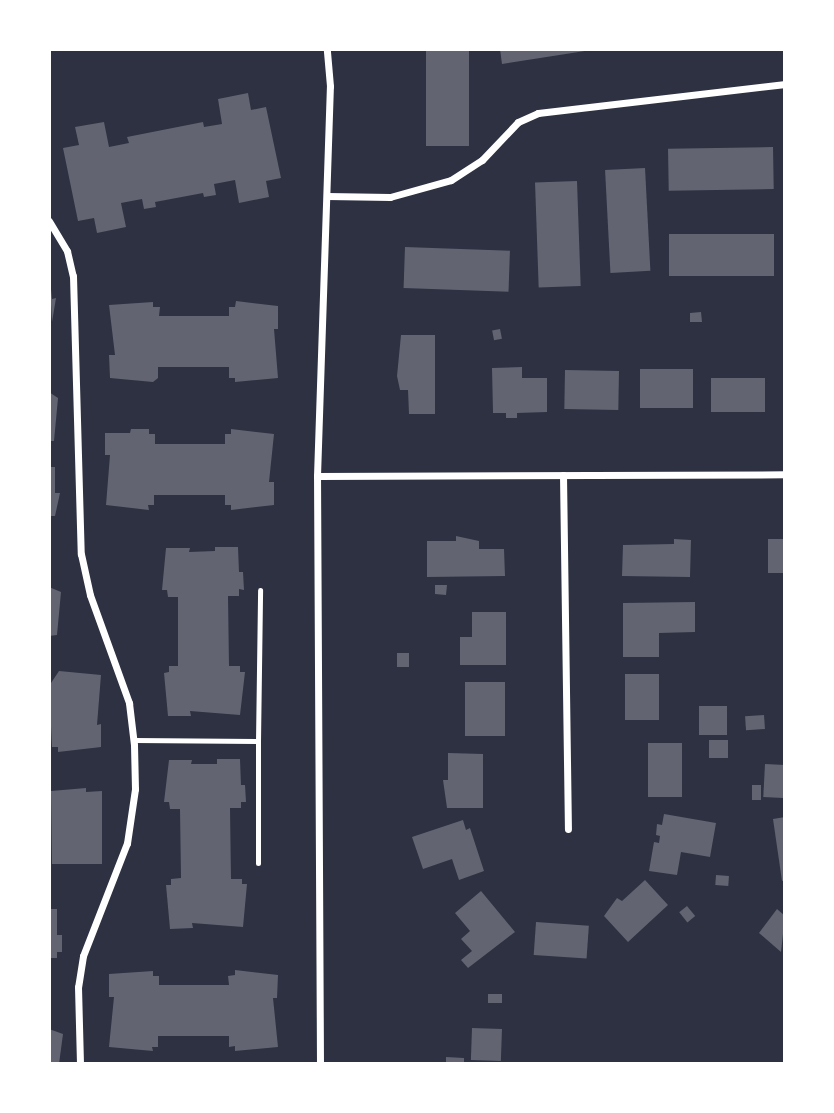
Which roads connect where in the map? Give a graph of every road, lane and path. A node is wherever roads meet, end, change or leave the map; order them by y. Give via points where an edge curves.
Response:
1 (327, 49) edge
2 (785, 84) edge
3 (327, 196) junction
4 (49, 221) edge
5 (785, 474) edge
6 (563, 475) junction
7 (317, 476) junction
8 (260, 590) dead end
9 (134, 740) junction
10 (258, 741) junction
11 (568, 829) dead end
12 (258, 863) dead end
13 (80, 1064) edge
14 (320, 1064) edge

1 - 3 street
2 - 3 street via 538,113 518,122 482,160 451,180 390,197
3 - 7 street
4 - 9 street via 67,251 73,276 81,554 90,595 117,660
5 - 6 street
6 - 7 street
6 - 11 street
7 - 14 street
8 - 10 lane
9 - 10 lane
9 - 13 street via 135,789 127,843 87,945 78,987
10 - 12 lane

